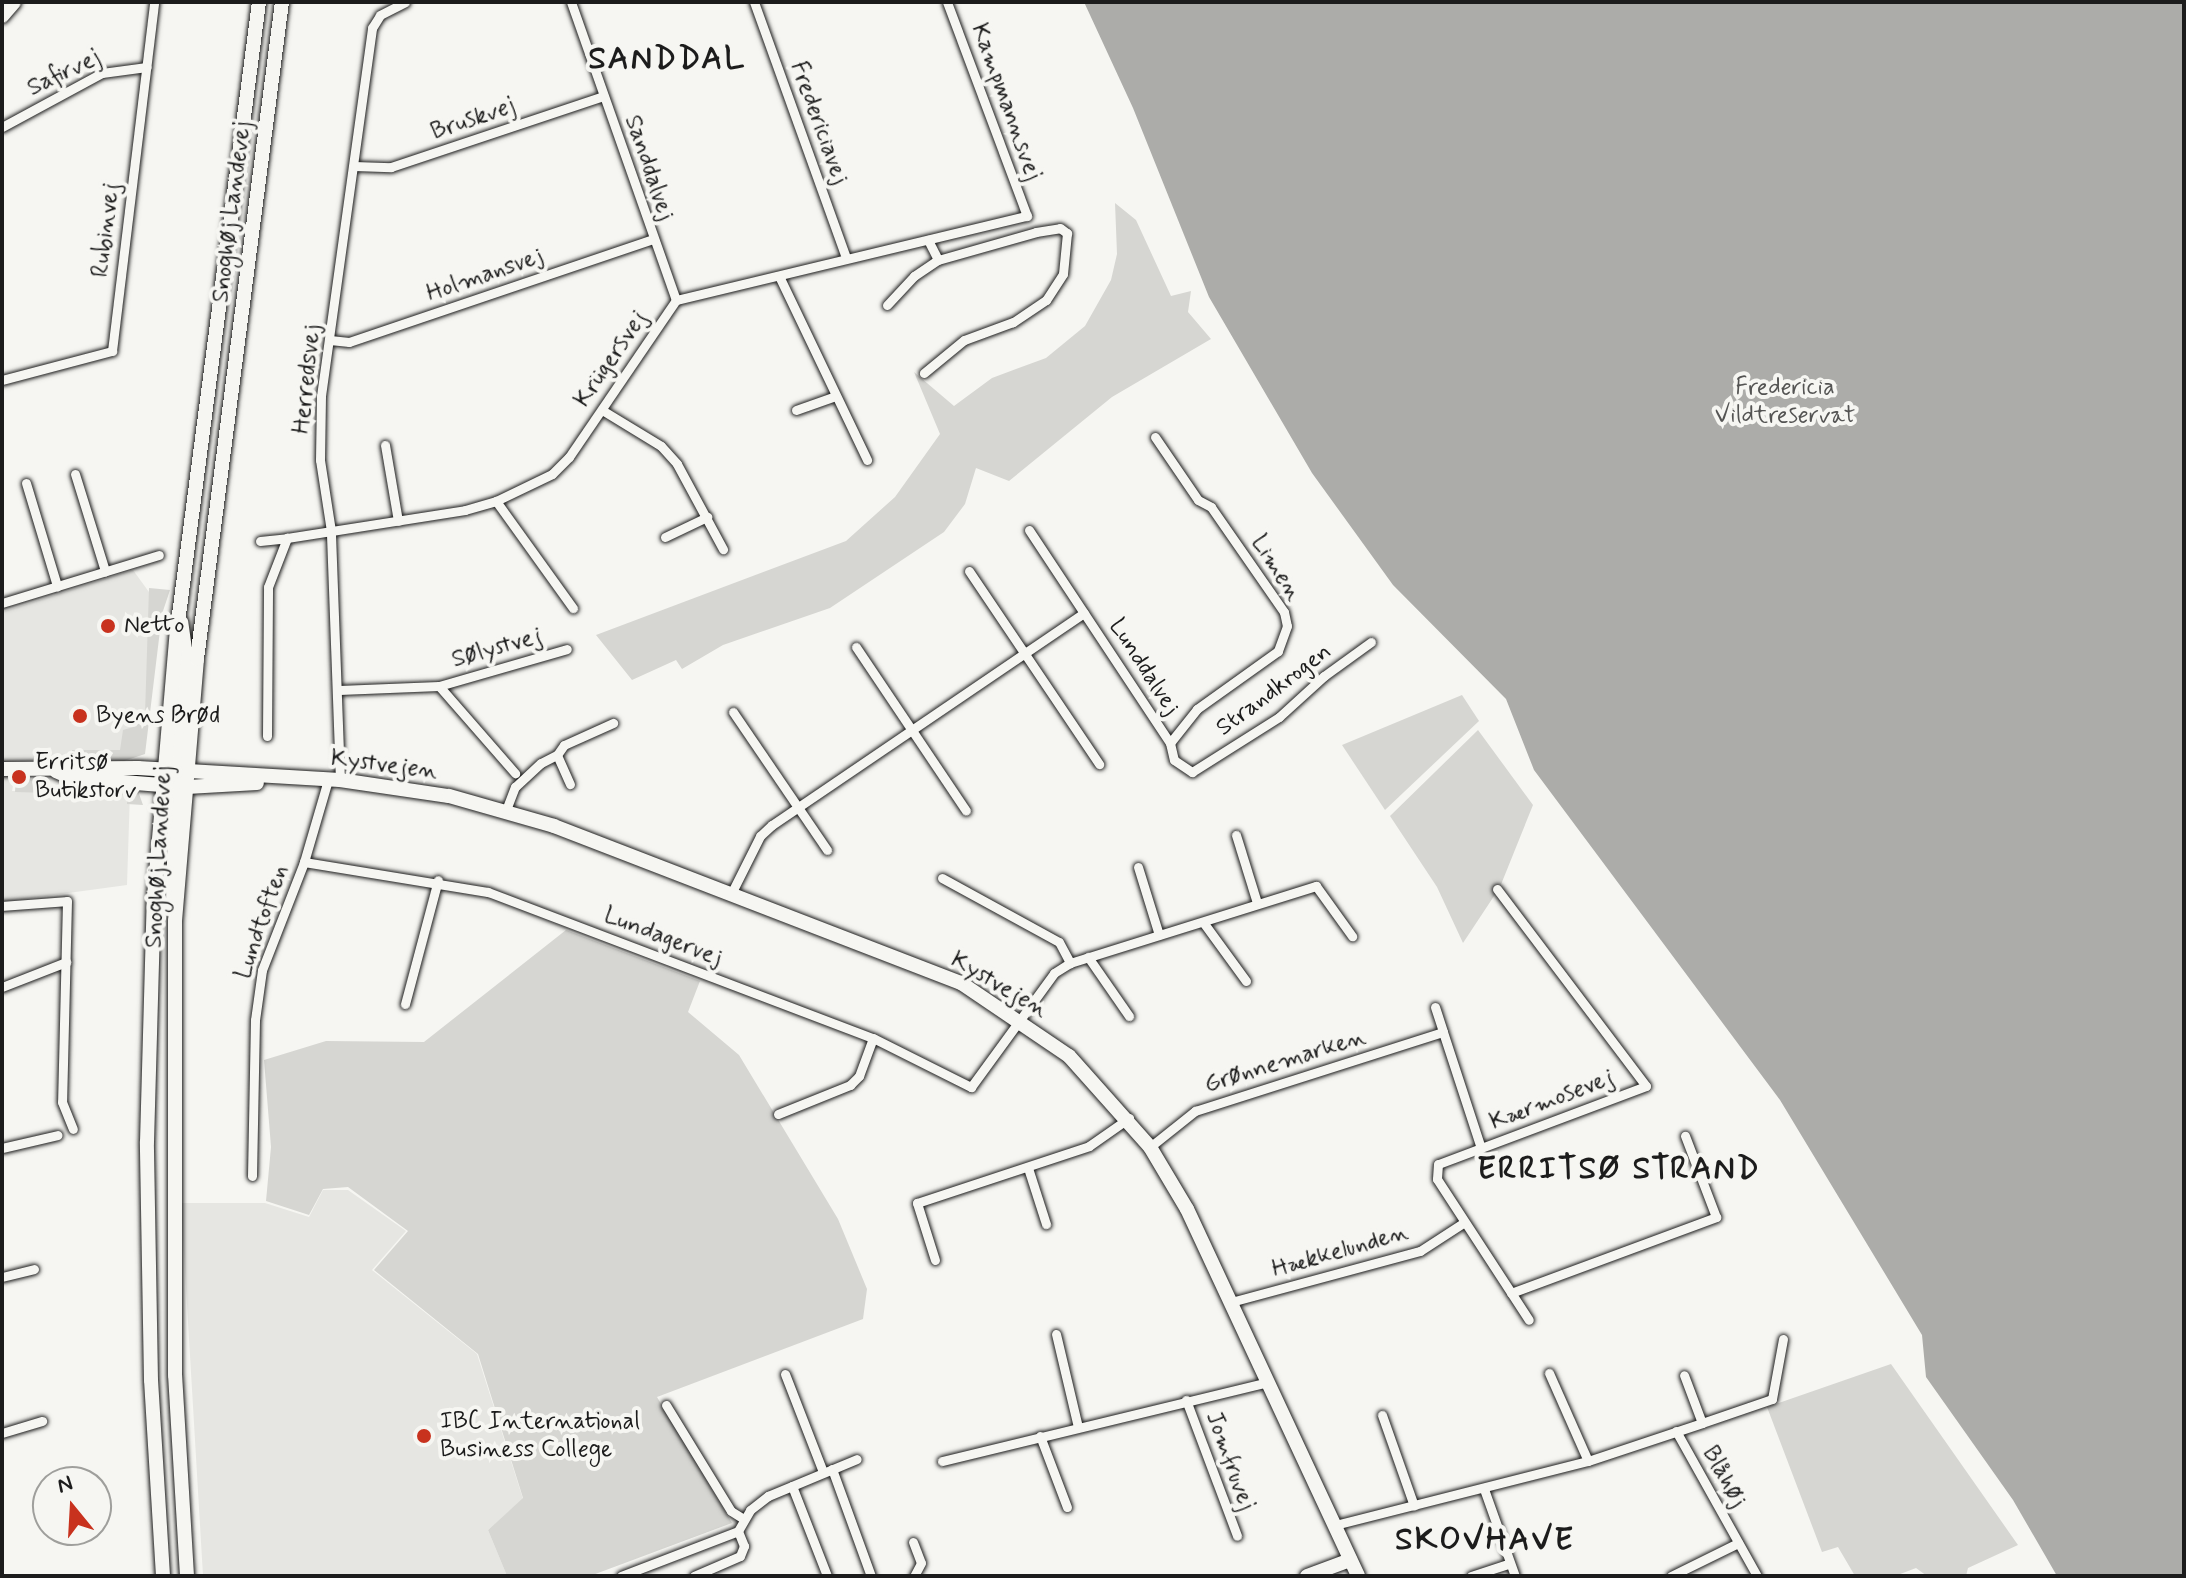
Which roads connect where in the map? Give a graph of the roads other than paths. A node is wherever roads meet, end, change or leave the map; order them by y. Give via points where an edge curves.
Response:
1 (14, 2) edge
2 (154, 2) edge
3 (259, 2) edge
4 (282, 2) edge
5 (405, 2) edge
6 (571, 2) edge
7 (754, 2) edge
8 (947, 2) edge
9 (2, 16) edge
10 (147, 67) junction
11 (603, 96) junction
12 (2, 127) edge
13 (354, 166) junction
14 (1027, 216) joint
15 (653, 239) junction
16 (928, 240) junction
17 (846, 258) junction
18 (938, 260) junction
19 (779, 276) junction
20 (676, 300) junction
21 (887, 305) dead end
22 (330, 340) junction
23 (924, 373) dead end
24 (2, 380) edge
25 (836, 396) junction
26 (602, 410) junction
27 (796, 410) dead end
28 (1155, 437) dead end
29 (385, 445) dead end
30 (867, 460) dead end
31 (75, 474) dead end
32 (26, 483) dead end
33 (496, 501) junction
34 (707, 517) junction
35 (398, 521) junction
36 (1029, 530) dead end
37 (331, 531) junction
38 (665, 537) dead end
39 (287, 538) junction
40 (260, 541) dead end
41 (723, 549) dead end
42 (159, 555) dead end
43 (105, 571) junction
44 (969, 571) dead end
45 (57, 586) junction
46 (2, 603) edge
47 (573, 608) dead end
48 (1084, 613) junction
49 (1371, 642) dead end
50 (856, 647) dead end
51 (567, 649) dead end
52 (1024, 653) junction
53 (439, 686) junction
54 (339, 690) junction
55 (733, 712) dead end
56 (613, 723) dead end
57 (912, 730) junction
58 (267, 736) dead end
59 (1170, 743) junction
60 (557, 755) junction
61 (1099, 764) dead end
62 (2, 769) edge
63 (515, 773) dead end
64 (175, 778) junction
65 (334, 780) junction
66 (570, 784) dead end
67 (798, 807) junction
68 (506, 810) junction
69 (966, 811) dead end
70 (1236, 835) dead end
71 (827, 850) dead end
72 (304, 862) junction
73 (1138, 867) dead end
74 (942, 878) dead end
75 (438, 880) junction
76 (1497, 889) dead end
77 (732, 892) junction
78 (1257, 903) junction
79 (2, 906) edge
80 (1203, 922) junction
81 (1159, 935) junction
82 (1352, 936) dead end
83 (1088, 957) junction
84 (66, 962) junction
85 (1070, 963) junction
86 (1246, 981) dead end
87 (2, 987) edge
88 (405, 1004) dead end
89 (1435, 1007) dead end
90 (1129, 1016) dead end
91 (1022, 1019) junction
92 (1443, 1032) junction
93 (873, 1038) junction
94 (778, 1114) dead end
95 (1129, 1118) junction
96 (73, 1129) dead end
97 (58, 1135) dead end
98 (1685, 1136) dead end
99 (1150, 1147) junction
100 (2, 1148) edge
101 (1481, 1148) junction
102 (1028, 1168) junction
103 (252, 1176) dead end
104 (1463, 1223) junction
105 (1046, 1224) dead end
106 (935, 1260) dead end
107 (34, 1269) dead end
108 (2, 1277) edge
109 (1511, 1293) junction
110 (1231, 1302) junction
111 (1529, 1320) dead end
112 (1056, 1334) dead end
113 (1783, 1339) dead end
114 (1549, 1373) dead end
115 (785, 1374) dead end
116 (1684, 1375) dead end
117 (1269, 1382) junction
118 (1186, 1400) junction
119 (666, 1405) dead end
120 (1382, 1415) dead end
121 (42, 1421) dead end
122 (1702, 1423) junction
123 (1078, 1427) junction
124 (1676, 1431) junction
125 (2, 1433) edge
126 (1040, 1436) junction
127 (857, 1459) dead end
128 (942, 1461) dead end
129 (1588, 1461) junction
130 (827, 1471) junction
131 (792, 1486) junction
132 (1484, 1489) junction
133 (1414, 1506) junction
134 (1067, 1507) dead end
135 (744, 1519) junction
136 (1335, 1525) junction
137 (738, 1531) junction
138 (1237, 1536) dead end
139 (913, 1542) dead end
140 (1738, 1543) junction
141 (1350, 1560) junction
142 (1509, 1564) junction
143 (163, 1576) edge
144 (187, 1576) edge
145 (621, 1576) edge
146 (694, 1576) edge
147 (827, 1576) edge
148 (871, 1576) edge
149 (914, 1576) edge
150 (1307, 1576) edge
151 (1358, 1576) edge
152 (1471, 1576) edge
153 (1515, 1576) edge
154 (1671, 1576) edge
155 (1757, 1576) edge

1 - 9 main road
2 - 10 street, Rubinvej
3 - 64 main road, Snoghøj Landevej via 180,606
4 - 64 main road, Snoghøj Landevej
5 - 13 street, Herredsvej via 380,15 372,28
6 - 11 street, Sanddalvej
7 - 17 street, Fredericiavej
8 - 14 street, Kampmannsvej
10 - 12 street, Safirvej via 102,73
10 - 24 street, Rubinvej via 112,351
11 - 13 street, Bruskvej via 391,167
11 - 15 street, Sanddalvej
13 - 22 street, Herredsvej
14 - 16 street, Krügersvej
15 - 20 street, Sanddalvej
15 - 22 street, Holmansvej via 349,342
16 - 17 street, Krügersvej
16 - 18 street
17 - 19 street, Krügersvej
18 - 21 street via 900,287
18 - 23 street via 1060,228 1069,243 1063,274 1046,300 1013,322 964,340
19 - 20 street, Krügersvej
19 - 25 street
20 - 26 street, Krügersvej
22 - 37 street, Herredsvej via 319,423
25 - 27 street
25 - 30 street
26 - 33 street, Krügersvej via 552,474
26 - 34 street via 661,446
28 - 59 street, Limen via 1198,500 1211,507 1287,626 1278,651 1197,709
29 - 35 street
31 - 43 street
32 - 45 street
33 - 35 street, Krügersvej
33 - 47 street
34 - 38 street
34 - 41 street
35 - 37 street, Krügersvej
36 - 48 street, Lunddalvej
37 - 39 street, Krügersvej
37 - 54 street, Herredsvej
39 - 40 street, Krügersvej
39 - 58 street via 268,587
42 - 43 street
43 - 45 street
44 - 52 street
45 - 46 street
48 - 52 street, Lunddalvej
48 - 59 street, Lunddalvej
49 - 59 street, Strandkrogen via 1279,717 1201,768 1183,768
50 - 57 street
51 - 53 street, Sølystvej
52 - 57 street, Lunddalvej
52 - 61 street
53 - 54 street, Sølystvej
53 - 63 street, Sølystvej
54 - 65 street, Herredsvej
55 - 67 street
56 - 60 street via 564,745
57 - 67 street, Lunddalvej
57 - 69 street
60 - 66 street
60 - 68 street via 515,787
62 - 64 main road, Kystvejen
64 - 65 main road, Kystvejen
64 - 143 main road, Snoghøj Landevej via 147,1142 151,1380
64 - 144 main road, Snoghøj Landevej via 174,1359
65 - 68 main road, Kystvejen
65 - 72 street, Lundtoften
67 - 71 street
67 - 77 street, Lunddalvej via 760,836
68 - 77 main road, Kystvejen
70 - 78 street
72 - 75 street, Lundagervej
72 - 103 street, Lundtoften via 262,970 255,1020
73 - 81 street
74 - 85 street via 1059,942
75 - 88 street
75 - 93 street, Lundagervej via 488,892
76 - 101 street, Kærmosevej via 1646,1086
77 - 91 main road, Kystvejen via 961,983
78 - 80 street
78 - 82 street via 1316,886
79 - 84 street via 67,901
80 - 81 street
80 - 86 street
81 - 83 street
83 - 85 street
83 - 90 street
84 - 87 street
84 - 96 street via 62,1102
85 - 91 street via 1054,973
89 - 92 street
91 - 93 street, Lundagervej via 971,1087
91 - 95 main road, Kystvejen via 1069,1056
92 - 99 street, Grønnemarken via 1195,1111
92 - 101 street
93 - 94 street via 859,1076 850,1085
95 - 99 main road, Kystvejen
95 - 102 street via 1089,1146
97 - 100 street
98 - 109 street via 1716,1217
99 - 110 main road, Kystvejen via 1187,1209
101 - 104 street, Kærmosevej via 1438,1164 1435,1170
102 - 105 street
102 - 106 street via 917,1203
104 - 109 street
104 - 110 street, Hækkelunden via 1420,1251
107 - 108 street
109 - 111 street
110 - 117 main road, Kystvejen
112 - 123 street
113 - 122 street, Blåhøj via 1772,1399
114 - 129 street
115 - 130 street
116 - 122 street, Blåhøj
117 - 118 street, Jomfruvej
117 - 136 main road, Kystvejen
118 - 123 street, Jomfruvej
118 - 138 street, Jomfruvej
119 - 135 street via 731,1511
120 - 133 street
121 - 125 street
122 - 124 street, Blåhøj
123 - 126 street, Jomfruvej
124 - 129 street, Blåhøj
124 - 140 street, Blåhøj
126 - 128 street, Jomfruvej
126 - 134 street
127 - 130 street
129 - 132 street, Blåhøj
130 - 131 street
130 - 148 street
131 - 135 street via 768,1496
131 - 147 street
132 - 133 street, Blåhøj
132 - 142 street
133 - 136 street, Blåhøj
135 - 137 street
136 - 141 main road, Kystvejen
137 - 145 street
137 - 146 street via 744,1546 740,1556
139 - 149 street via 921,1563
140 - 154 street, Blåhøj
140 - 155 street, Blåhøj
141 - 150 main road
141 - 151 main road, Kystvejen
142 - 152 street
142 - 153 street

